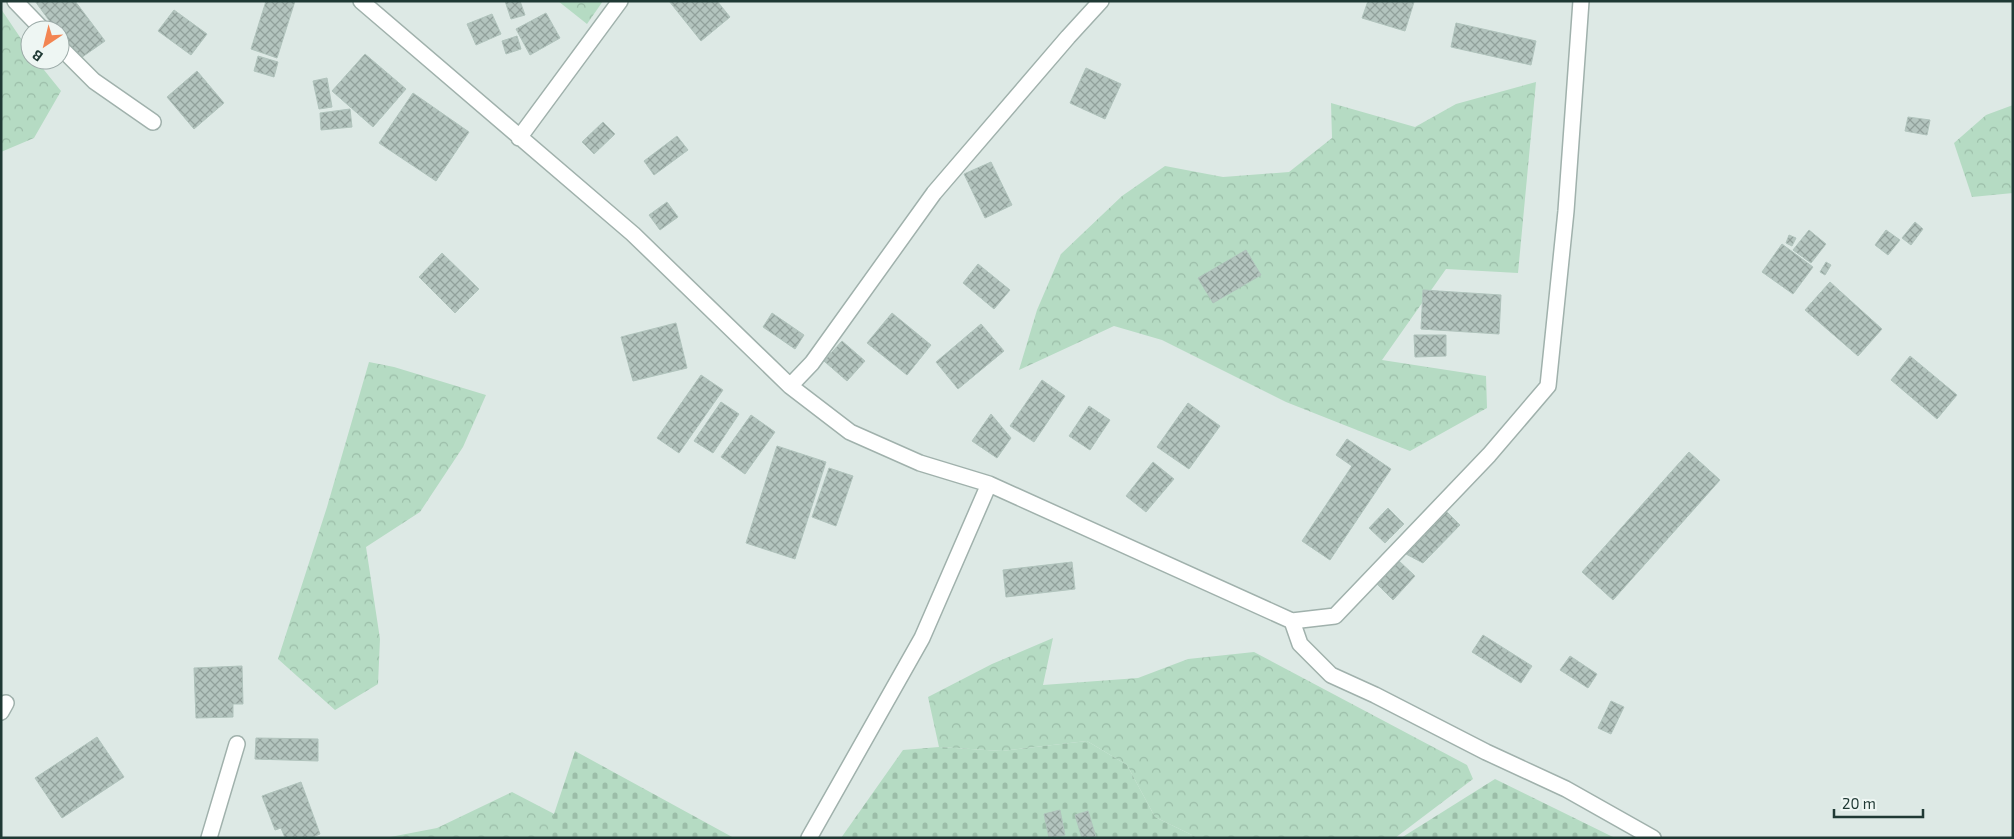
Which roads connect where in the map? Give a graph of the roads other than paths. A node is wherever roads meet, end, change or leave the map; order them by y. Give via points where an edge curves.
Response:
1 (15, 1) edge
2 (361, 1) edge
3 (620, 1) edge
4 (1101, 1) edge
5 (1581, 1) edge
6 (33, 20) edge
7 (70, 57) edge
8 (153, 122) dead end
9 (519, 138) junction
10 (790, 386) junction
11 (989, 484) junction
12 (1292, 621) junction
13 (237, 744) dead end
14 (209, 838) edge
15 (809, 838) edge
16 (1653, 838) edge

1 - 6 street
2 - 9 street
3 - 9 street
4 - 10 street via 934,193 812,363
5 - 12 street via 1566,211 1548,386 1489,455 1335,616
7 - 8 street via 94,81
9 - 10 street via 633,234
10 - 11 street via 850,432 920,463
11 - 12 street
11 - 15 street via 922,638
12 - 16 street via 1300,644 1331,676 1566,790
13 - 14 street

